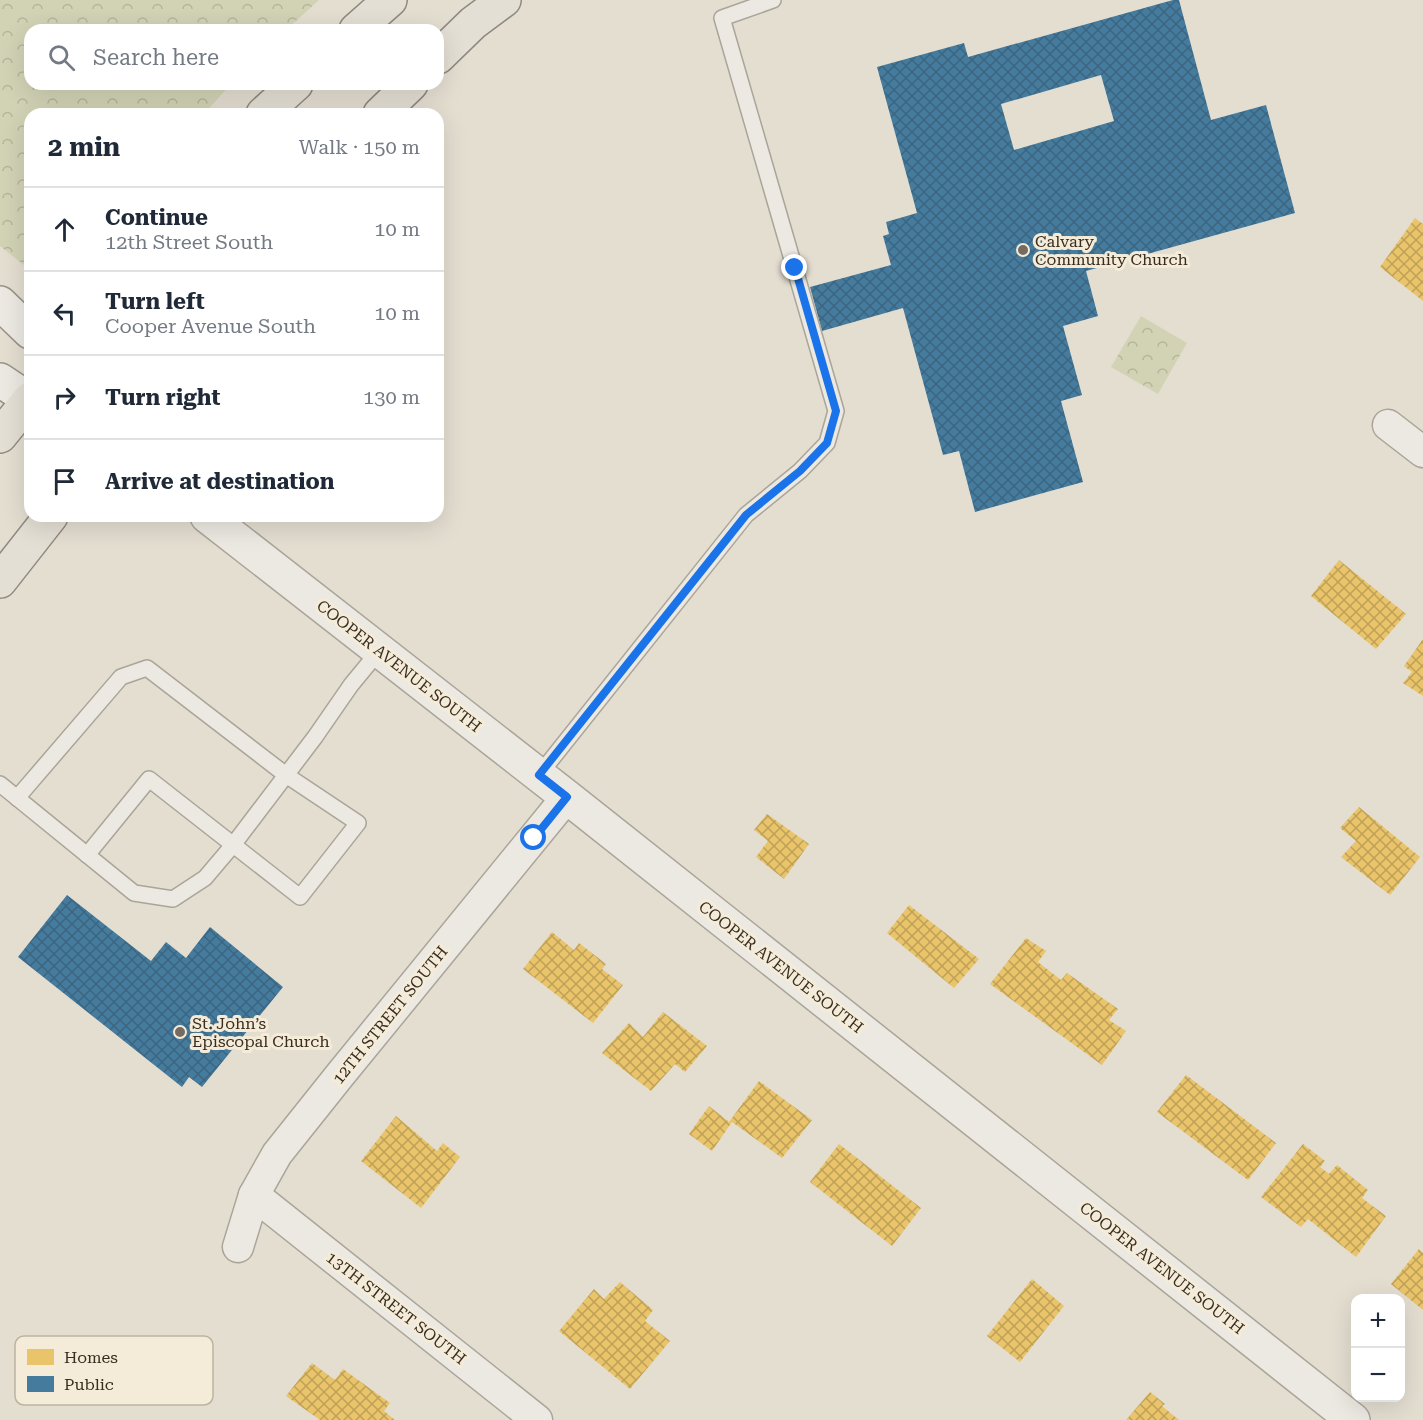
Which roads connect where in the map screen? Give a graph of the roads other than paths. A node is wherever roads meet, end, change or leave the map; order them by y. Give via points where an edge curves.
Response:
1 (390, 0) edge
2 (504, 0) edge
3 (762, 2) edge
4 (363, 24) edge
5 (444, 51) edge
6 (289, 90) edge
7 (405, 90) edge
8 (270, 108) edge
9 (386, 108) edge
10 (0, 303) edge
11 (24, 326) edge
12 (0, 380) edge
13 (24, 396) edge
14 (24, 407) edge
15 (1388, 424) dead end
16 (0, 436) edge
17 (1423, 452) edge
18 (46, 522) edge
19 (215, 522) edge
20 (0, 581) edge
21 (379, 651) junction
22 (286, 775) junction
23 (539, 775) junction
24 (0, 784) edge
25 (567, 797) junction
26 (17, 798) junction
27 (233, 845) junction
28 (87, 855) junction
29 (254, 1195) junction
30 (238, 1247) dead end
31 (537, 1420) edge
32 (1353, 1420) edge

1 - 4 main road
2 - 5 main road
3 - 23 lane via 722,18 836,411 827,443 746,515
6 - 8 main road
7 - 9 main road
10 - 11 street
12 - 13 street
14 - 16 main road
15 - 17 street
18 - 20 main road
19 - 21 street, COOPER AVENUE SOUTH
21 - 22 lane
21 - 23 street, COOPER AVENUE SOUTH
22 - 26 lane via 147,668 121,677
22 - 27 lane
22 - 27 lane via 358,824 300,897
23 - 25 street, COOPER AVENUE SOUTH
24 - 26 lane
25 - 29 street, 12TH STREET SOUTH via 277,1154
25 - 32 street, COOPER AVENUE SOUTH
26 - 28 lane
27 - 28 lane via 205,878 173,899 134,892
27 - 28 lane via 149,779
29 - 30 street, 12TH STREET SOUTH
29 - 31 street, 13TH STREET SOUTH

